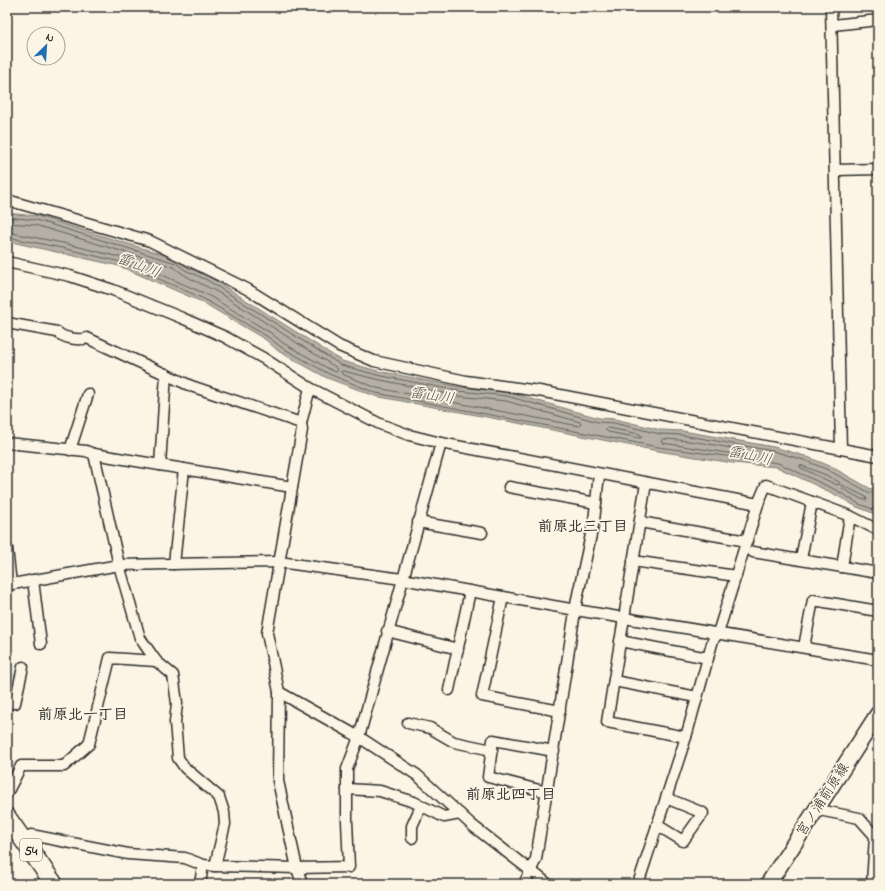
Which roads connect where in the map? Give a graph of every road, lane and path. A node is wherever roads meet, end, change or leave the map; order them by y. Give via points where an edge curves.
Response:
1 (832, 7) edge
2 (878, 20) edge
3 (832, 25) junction
4 (878, 169) edge
5 (836, 170) junction
6 (7, 200) edge
7 (7, 262) edge
8 (7, 323) edge
9 (166, 374) junction
10 (310, 388) junction
11 (88, 394) dead end
12 (302, 423) junction
13 (7, 443) edge
14 (441, 443) junction
15 (841, 449) junction
16 (70, 450) junction
17 (94, 454) junction
18 (878, 456) edge
19 (160, 465) junction
20 (184, 469) junction
21 (599, 474) junction
22 (646, 483) junction
23 (292, 487) junction
24 (509, 488) dead end
25 (812, 502) junction
26 (596, 503) junction
27 (758, 504) junction
28 (850, 516) junction
29 (418, 522) junction
30 (640, 522) junction
31 (878, 530) edge
32 (482, 533) dead end
33 (747, 541) junction
34 (7, 548) edge
35 (753, 552) dead end
36 (801, 559) junction
37 (633, 561) junction
38 (279, 562) junction
39 (174, 564) junction
40 (119, 565) junction
41 (842, 567) junction
42 (878, 573) edge
43 (736, 576) junction
44 (402, 579) junction
45 (34, 580) junction
46 (9, 585) edge
47 (470, 591) junction
48 (503, 597) junction
49 (576, 610) junction
50 (878, 611) edge
51 (624, 618) junction
52 (387, 631) junction
53 (718, 632) junction
54 (620, 642) junction
55 (41, 644) dead end
56 (804, 647) junction
57 (458, 649) junction
58 (708, 658) junction
59 (878, 660) edge
60 (156, 661) junction
61 (23, 667) dead end
62 (614, 681) junction
63 (449, 690) dead end
64 (279, 692) junction
65 (697, 697) junction
66 (7, 703) edge
67 (560, 711) junction
68 (878, 714) edge
69 (408, 723) dead end
70 (359, 737) junction
71 (686, 737) junction
72 (492, 750) junction
73 (554, 751) junction
74 (347, 789) junction
75 (547, 792) junction
76 (7, 793) edge
77 (666, 798) junction
78 (421, 806) junction
79 (817, 806) junction
80 (460, 814) junction
81 (657, 825) junction
82 (13, 830) edge
83 (412, 838) dead end
84 (876, 862) edge
85 (203, 865) junction
86 (215, 866) junction
87 (297, 868) junction
88 (531, 871) junction
89 (54, 884) edge
90 (200, 884) edge
91 (302, 884) edge
92 (524, 884) edge
93 (548, 884) edge
94 (638, 884) edge
95 (768, 884) edge
96 (872, 884) edge

1 - 3 street
2 - 3 street
3 - 5 street
4 - 5 street
5 - 15 street
6 - 15 street via 150,241 247,288 339,346 374,361 466,381 540,391
7 - 10 street via 70,276 182,318 264,358
8 - 9 street via 57,332 62,336 83,340 88,338
9 - 12 street via 191,386
9 - 19 street
10 - 12 street
10 - 14 street via 380,424
11 - 16 street
12 - 23 street
13 - 16 street
14 - 21 street
14 - 29 street
15 - 18 street
16 - 17 street
17 - 19 street
17 - 40 street
19 - 20 street
20 - 23 street
20 - 39 street
21 - 22 street
21 - 26 street
22 - 27 street
22 - 30 street
23 - 38 street
24 - 26 street
25 - 27 street via 766,486
25 - 28 street
25 - 36 street
26 - 49 street
27 - 33 street
28 - 31 street
28 - 41 street
29 - 32 street
29 - 44 street
30 - 33 street
30 - 37 street
33 - 43 street
34 - 46 street
35 - 36 street
36 - 41 street
37 - 43 street
37 - 51 street
38 - 39 street
38 - 44 street
38 - 64 street via 267,633
39 - 40 street
40 - 45 street
40 - 60 street via 140,638
41 - 42 street
43 - 53 street
44 - 47 street
44 - 52 street
45 - 46 street
45 - 55 street
47 - 48 street
47 - 57 street
48 - 49 street
48 - 67 street via 482,696
49 - 51 street
49 - 67 street
50 - 56 street via 813,600
51 - 53 street
51 - 54 street
52 - 57 street
52 - 70 street
53 - 56 street
53 - 58 street
54 - 58 street
54 - 62 street
56 - 59 street
57 - 63 street
58 - 65 street
60 - 76 street via 110,658 89,744 64,766 22,766
60 - 86 street via 173,675 177,703 175,722 178,758 184,768 219,797 224,812 225,824
61 - 66 street via 15,704
62 - 65 street
62 - 71 street via 607,722
64 - 70 street
64 - 87 street via 278,781
65 - 71 street
67 - 73 street
68 - 79 main road, 宮ノ浦前原線
69 - 72 street via 430,728 454,742
70 - 74 street via 347,769
70 - 80 street via 417,775
71 - 77 street
72 - 73 street via 493,740
72 - 75 street via 488,777
73 - 75 street
74 - 78 street via 380,791
74 - 87 street via 349,867
75 - 88 street via 536,859
77 - 81 street
77 - 81 street via 703,813 683,842
78 - 80 street via 444,817
78 - 83 street via 412,826
79 - 84 street via 859,818 875,836
79 - 95 main road, 宮ノ浦前原線
80 - 88 street
81 - 94 street
82 - 85 street via 128,854 185,858
82 - 89 main road, 54
84 - 96 street
85 - 86 street
85 - 90 street
86 - 87 street
87 - 91 street
88 - 92 street
88 - 93 street

